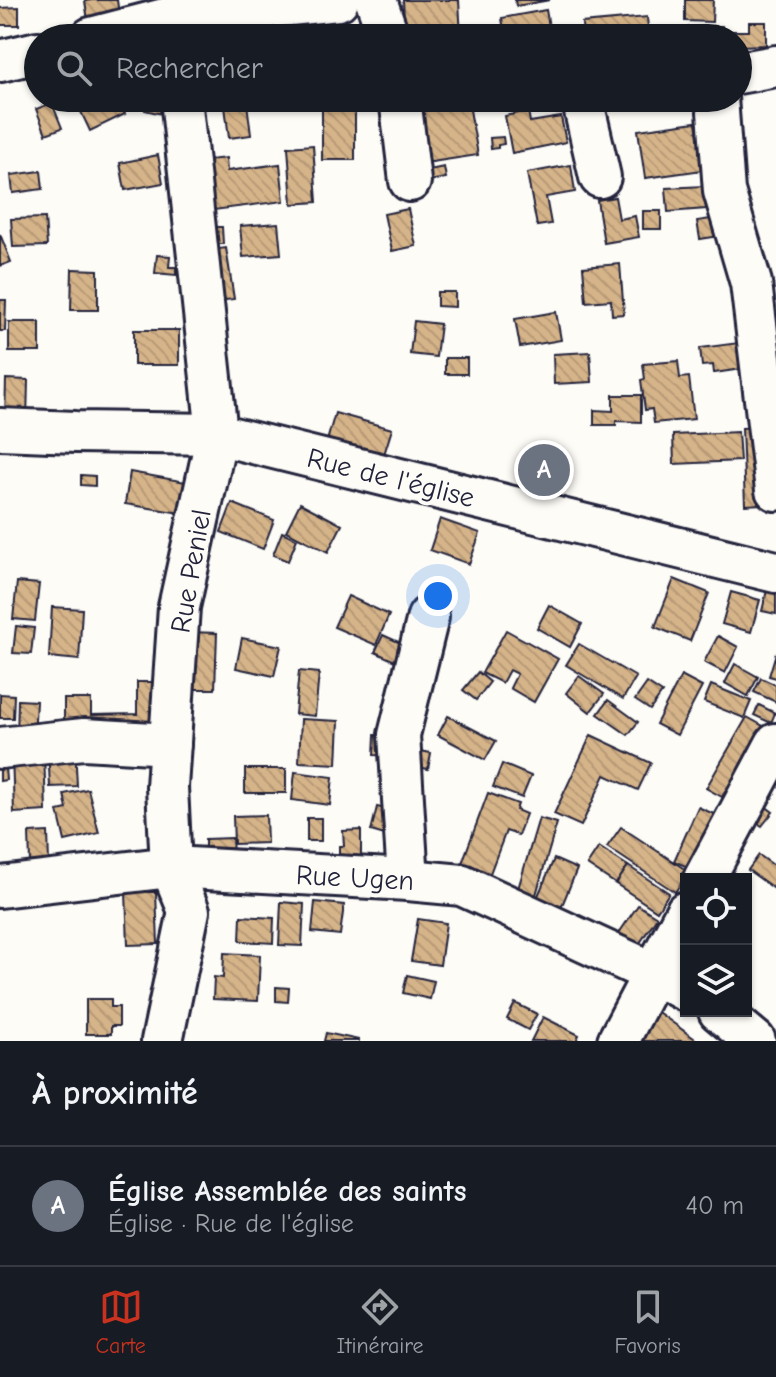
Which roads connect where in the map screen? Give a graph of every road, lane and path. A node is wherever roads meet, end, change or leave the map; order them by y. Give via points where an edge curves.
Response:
1 (338, 0) edge
2 (376, 0) edge
3 (172, 18) edge
4 (148, 24) edge
5 (384, 24) edge
6 (24, 55) edge
7 (0, 61) edge
8 (776, 66) edge
9 (752, 70) edge
10 (182, 112) edge
11 (402, 112) edge
12 (585, 112) edge
13 (718, 112) edge
14 (600, 177) dead end
15 (410, 181) dead end
16 (0, 429) edge
17 (217, 434) junction
18 (776, 490) edge
19 (776, 572) edge
20 (428, 617) dead end
21 (170, 744) junction
22 (776, 744) edge
23 (0, 748) edge
24 (171, 867) junction
25 (707, 873) edge
26 (408, 880) junction
27 (0, 887) edge
28 (680, 938) edge
29 (670, 982) edge
30 (726, 1017) edge
31 (162, 1041) edge
32 (618, 1041) edge
33 (755, 1041) edge

1 - 3 street
2 - 5 street
3 - 4 street
6 - 7 street
8 - 9 street
10 - 17 street, Rue Peniel
11 - 15 street
12 - 14 street
13 - 18 street via 724,191 751,283
16 - 17 street, Rue de l'église
17 - 19 street, Rue de l'église
17 - 21 street, Rue Peniel via 179,607
20 - 26 street via 399,735
21 - 23 street via 84,739
21 - 24 street, Rue Peniel
22 - 25 street
24 - 26 street, Rue Ugen
24 - 27 street, Rue Ugen
24 - 31 street, Rue Peniel via 189,911
26 - 29 street, Rue Ugen via 462,885
28 - 29 street
29 - 32 street
30 - 33 street

